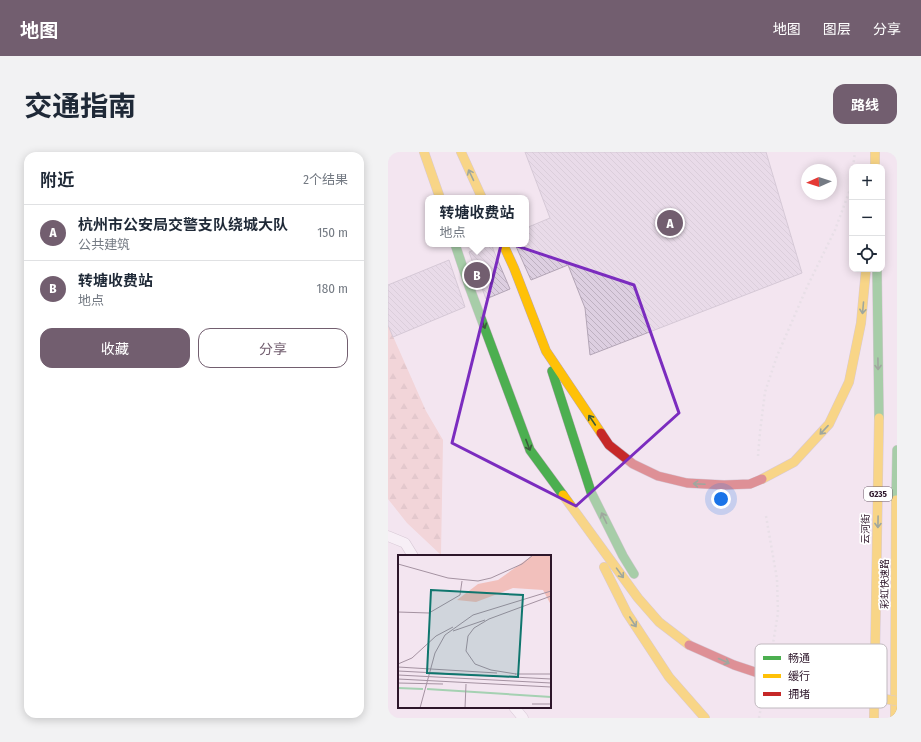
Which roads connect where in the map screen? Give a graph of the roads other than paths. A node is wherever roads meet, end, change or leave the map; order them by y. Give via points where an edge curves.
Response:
1 (424, 152) edge
2 (461, 152) edge
3 (875, 152) edge
4 (875, 164) edge
5 (439, 195) edge
6 (481, 195) edge
7 (456, 247) edge
8 (504, 247) edge
9 (866, 272) edge
10 (877, 272) edge
11 (546, 351) junction
12 (897, 450) edge
13 (584, 524) junction
14 (388, 536) edge
15 (412, 555) edge
16 (639, 582) dead end
17 (875, 644) edge
18 (755, 672) edge
19 (887, 699) edge
20 (897, 701) edge
21 (515, 708) edge
22 (874, 708) edge
23 (523, 718) edge
24 (705, 718) edge
25 (874, 718) edge
26 (895, 718) edge

1 - 5 highway
6 -> 2 highway
3 - 4 highway
7 -> 13 highway via 530,450
8 - 11 highway
9 -> 11 highway via 861,323 849,382 829,424 794,462 750,484 687,483 658,476 633,464 609,445
10 -> 17 highway, 云河街 / G235 via 879,422
16 -> 11 highway via 591,492
12 - 26 highway, 彩虹快速路 / G235
13 -> 18 highway, bridge via 638,598 659,622 689,645
13 -> 24 highway via 627,613 668,678
14 - 15 street via 405,543
19 -> 20 highway, bridge
21 - 23 street
22 -> 25 highway, 云河街 / G235

